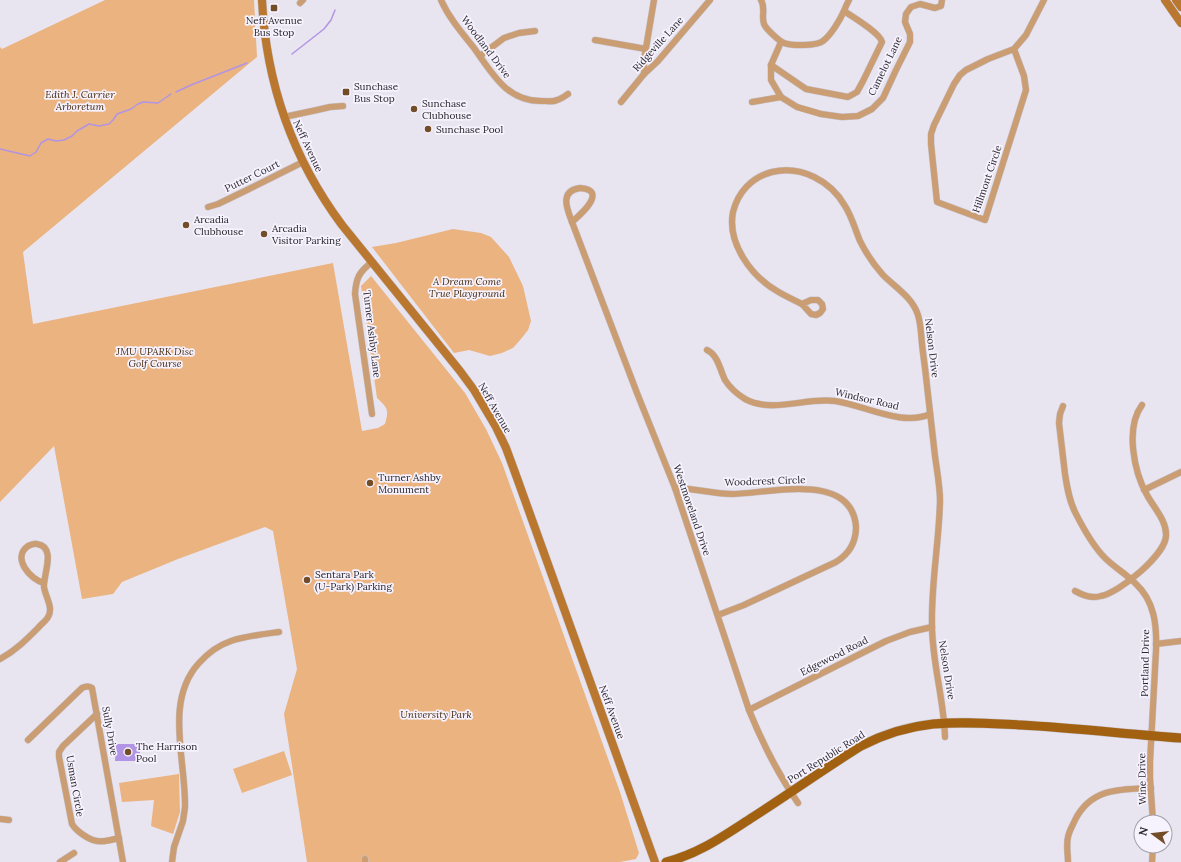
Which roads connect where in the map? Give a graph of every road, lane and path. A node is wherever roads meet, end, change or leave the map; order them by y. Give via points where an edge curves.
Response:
1 (262, 0) edge
2 (441, 0) edge
3 (654, 0) edge
4 (710, 0) edge
5 (761, 0) edge
6 (849, 0) edge
7 (942, 0) edge
8 (1044, 0) edge
9 (1164, 0) edge
10 (1176, 0) edge
11 (1181, 7) edge
12 (844, 11) junction
13 (1181, 23) edge
14 (535, 31) dead end
15 (595, 40) dead end
16 (781, 42) junction
17 (646, 49) junction
18 (1014, 49) junction
19 (480, 56) junction
20 (770, 65) junction
21 (644, 74) junction
22 (568, 94) dead end
23 (782, 98) junction
24 (621, 102) dead end
25 (752, 102) dead end
26 (343, 106) dead end
27 (284, 117) junction
28 (303, 162) junction
29 (208, 207) dead end
30 (572, 222) junction
31 (372, 262) junction
32 (802, 304) dead end
33 (707, 350) dead end
34 (1142, 405) dead end
35 (1063, 406) dead end
36 (372, 414) dead end
37 (930, 414) junction
38 (1181, 472) edge
39 (675, 488) junction
40 (1144, 490) junction
41 (1132, 580) junction
42 (44, 583) junction
43 (1075, 591) dead end
44 (718, 615) junction
45 (932, 627) junction
46 (279, 632) dead end
47 (1181, 641) edge
48 (1156, 644) junction
49 (0, 659) edge
50 (749, 710) junction
51 (97, 714) junction
52 (944, 722) junction
53 (1152, 736) junction
54 (945, 737) dead end
55 (1181, 738) edge
56 (28, 740) dead end
57 (1151, 788) junction
58 (791, 792) junction
59 (798, 803) dead end
60 (1153, 814) edge
61 (0, 819) edge
62 (9, 820) dead end
63 (119, 838) junction
64 (74, 853) dead end
65 (60, 862) edge
66 (123, 862) edge
67 (172, 862) edge
68 (655, 862) edge
69 (666, 862) edge
70 (1068, 862) edge

1 - 27 main road, Neff Avenue via 269,62
2 - 19 street, Woodland Drive via 450,17
3 - 17 street
4 - 21 street, Ridgeville Lane
5 - 16 street via 765,25
6 - 12 street
7 - 23 street, Camelot Lane via 941,6 935,8 920,4 911,7 906,14 905,22 910,42 883,98 872,110 858,116 842,117 797,107
8 - 18 street, Hillmont Circle via 1026,35
9 - 13 main road
10 - 11 main road
12 - 16 street via 822,42
12 - 20 street via 882,39 857,92 848,97 806,90
14 - 19 street via 504,38
15 - 17 street
16 - 20 street
17 - 21 street
18 - 18 street, Hillmont Circle via 988,59 960,75 934,125 932,134 937,202 986,220 1026,90 1024,76
19 - 22 street, Woodland Drive via 500,83 522,99 557,101
20 - 23 street, Camelot Lane via 771,80
21 - 24 street, Ridgeville Lane
23 - 25 street
26 - 27 street
27 - 28 main road, Neff Avenue
28 - 29 street, Putter Court
28 - 31 main road, Neff Avenue via 328,206
30 - 30 street, Westmoreland Drive via 566,206 567,196 574,189 588,189 592,193 592,201
30 - 39 street, Westmoreland Drive
31 - 36 street, Turner Ashby Lane via 362,269 356,281 355,294
31 - 68 main road, Neff Avenue via 460,371 480,400 502,440
32 - 37 street, Nelson Drive via 776,291 757,275 743,257 734,235 733,214 742,192 756,179 773,172 804,173 821,180 833,190 847,210 870,258 881,273 911,302 920,322
33 - 37 street, Windsor Road via 714,354 731,388 754,403 771,406 830,400 900,417
34 - 40 street via 1135,417 1133,445 1136,467
35 - 41 street, Portland Drive via 1059,423 1072,506 1099,552
37 - 45 street, Nelson Drive via 940,501
38 - 40 street
39 - 44 street, Westmoreland Drive
39 - 44 street, Woodcrest Circle via 731,494 791,488 821,490 844,501 853,515 856,529 854,539 851,548 842,558
40 - 41 street via 1163,523 1166,536 1159,552
41 - 43 street via 1101,596 1087,596
41 - 48 street, Portland Drive via 1144,593 1152,608 1156,625
42 - 42 street via 33,578 24,565 23,552 31,545 42,546 48,555
42 - 49 street via 50,606 49,616 20,646
44 - 50 street, Westmoreland Drive
45 - 50 street, Edgewood Road via 886,641
45 - 52 street, Nelson Drive
46 - 67 street via 238,639 222,645 201,661 188,680 179,712 186,807
47 - 48 street
48 - 53 street, Portland Drive
50 - 58 street, Westmoreland Drive via 759,735
51 - 56 street, Sully Drive via 92,688 85,686
51 - 63 street, Sully Drive
51 - 63 street, Usman Circle via 63,746 59,757 75,829 96,841
52 - 53 main road, Port Republic Road via 1070,727
52 - 54 street, Nelson Drive
52 - 58 main road, Port Republic Road via 908,728 875,739
53 - 55 main road, Port Republic Road
53 - 57 street, Wine Drive
57 - 60 street, Wine Drive
57 - 70 street via 1116,790 1095,797 1082,809 1071,828 1068,837
58 - 59 street, Westmoreland Drive
58 - 69 main road, Port Republic Road via 716,841
61 - 62 street
63 - 66 street, Sully Drive
64 - 65 street

